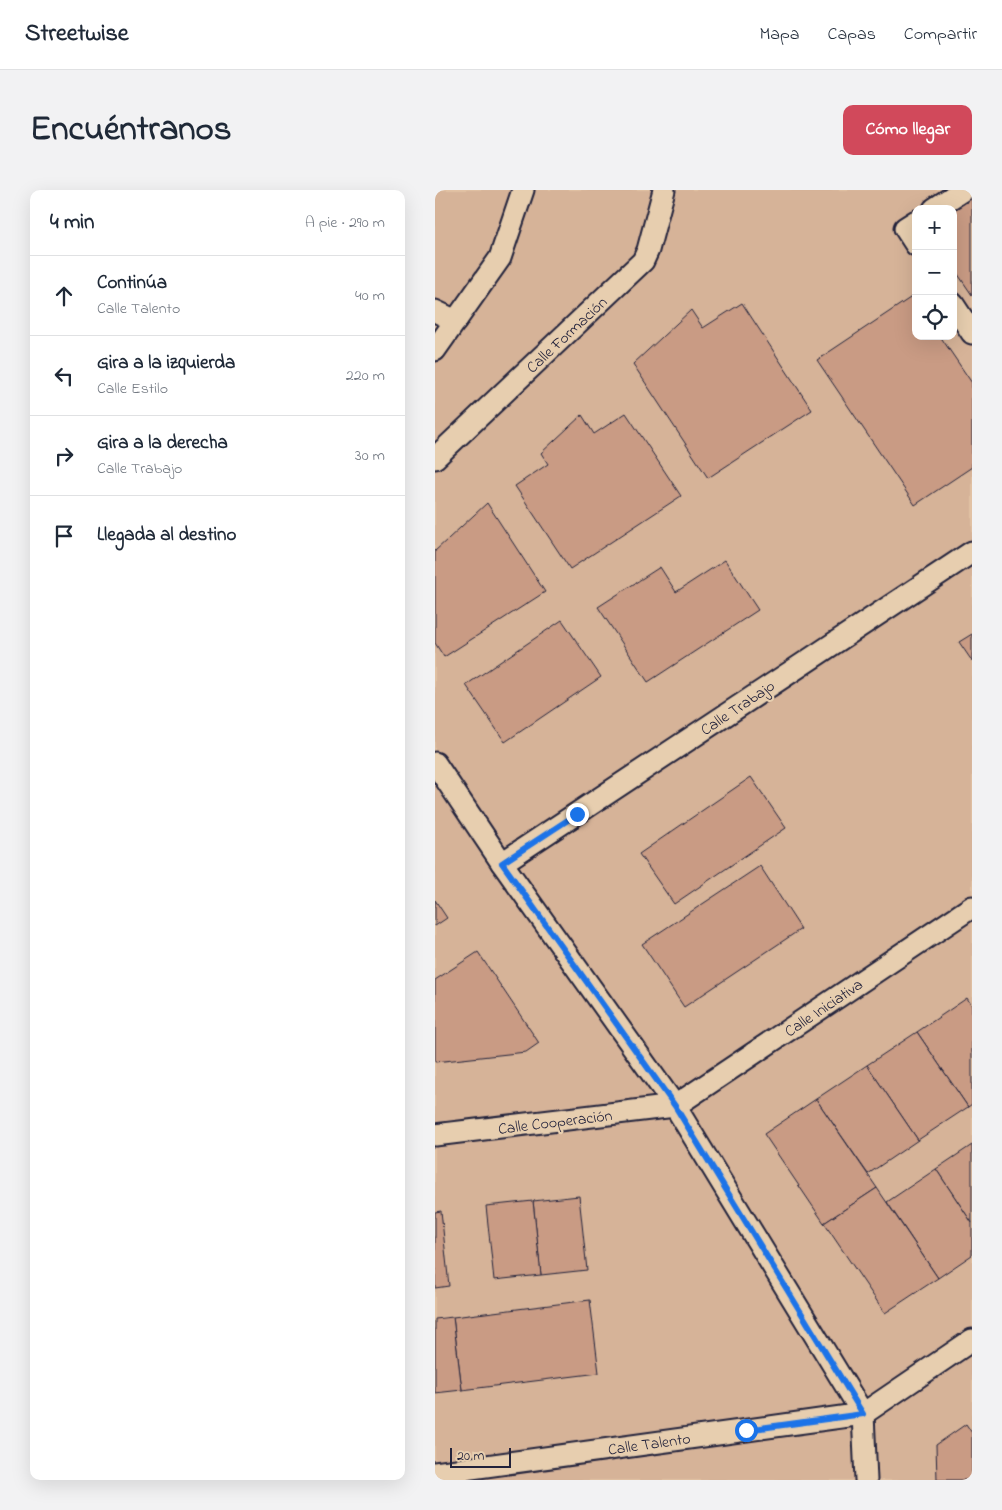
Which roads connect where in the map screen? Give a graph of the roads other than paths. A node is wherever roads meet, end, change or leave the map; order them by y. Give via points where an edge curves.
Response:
1 (523, 190) edge
2 (664, 190) edge
3 (963, 190) edge
4 (940, 205) edge
5 (912, 224) edge
6 (912, 239) edge
7 (957, 310) edge
8 (435, 311) edge
9 (456, 321) junction
10 (972, 333) edge
11 (435, 350) edge
12 (435, 458) edge
13 (972, 552) edge
14 (435, 763) edge
15 (502, 863) junction
16 (972, 907) edge
17 (675, 1106) junction
18 (435, 1136) edge
19 (972, 1340) edge
20 (863, 1414) junction
21 (435, 1473) edge
22 (866, 1480) edge

1 - 9 street via 500,258
2 - 12 street, Calle Formación via 643,261
3 - 4 street
5 - 6 street via 905,228
7 - 10 street
8 - 9 street
9 - 11 street
13 - 15 street, Calle Trabajo
14 - 15 street
15 - 17 street
16 - 17 street, Calle Iniciativa
17 - 18 street, Calle Cooperación
17 - 20 street
19 - 20 street
20 - 21 street, Calle Talento
20 - 22 street

